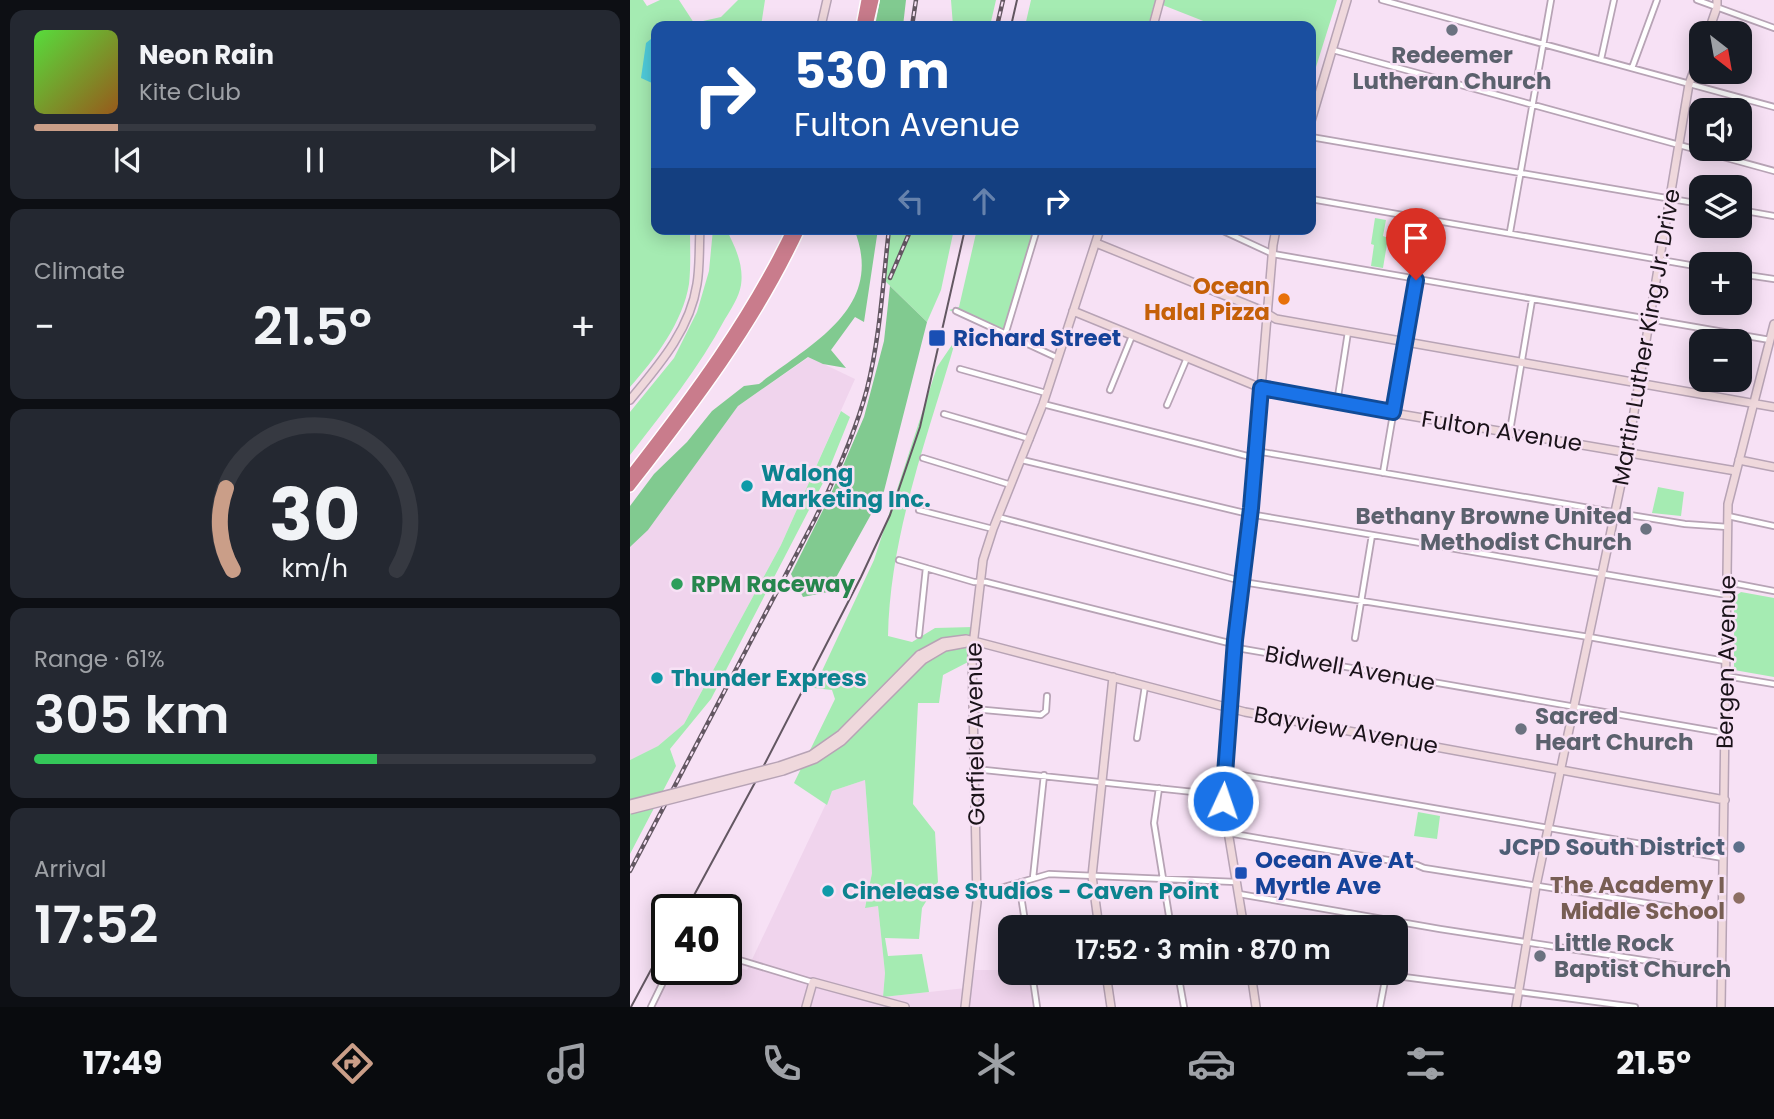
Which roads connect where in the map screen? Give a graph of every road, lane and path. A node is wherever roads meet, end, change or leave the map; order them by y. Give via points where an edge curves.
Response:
1 (827, 0) edge
2 (866, 0) edge
3 (874, 0) edge
4 (1160, 0) edge
5 (1347, 0) edge
6 (1382, 0) edge
7 (1551, 0) edge
8 (1614, 0) edge
9 (1657, 0) edge
10 (1697, 0) edge
11 (1717, 4) edge
12 (822, 21) edge
13 (862, 21) edge
14 (869, 21) edge
15 (1154, 21) edge
16 (1711, 21) edge
17 (1774, 28) edge
18 (1542, 44) junction
19 (1332, 50) junction
20 (1601, 59) junction
21 (1632, 68) junction
22 (1689, 84) junction
23 (1316, 97) edge
24 (1532, 104) junction
25 (1774, 107) edge
26 (1316, 138) edge
27 (1680, 145) junction
28 (1774, 171) edge
29 (1521, 174) junction
30 (1670, 200) junction
31 (1316, 201) edge
32 (1689, 202) edge
33 (1752, 212) edge
34 (1774, 216) edge
35 (1510, 232) junction
36 (700, 235) edge
37 (789, 235) edge
38 (797, 235) edge
39 (1035, 235) edge
40 (1098, 235) edge
41 (1232, 235) edge
42 (1275, 235) edge
43 (1096, 243) junction
44 (1273, 254) junction
45 (1660, 260) junction
46 (1689, 265) edge
47 (1752, 276) edge
48 (1774, 279) edge
49 (1416, 280) junction
50 (1532, 300) junction
51 (956, 311) dead end
52 (1073, 311) junction
53 (1267, 314) junction
54 (1649, 318) junction
55 (1774, 324) edge
56 (1348, 332) junction
57 (1005, 335) junction
58 (1132, 335) junction
59 (1770, 340) junction
60 (1405, 342) junction
61 (1058, 358) junction
62 (1187, 358) junction
63 (1521, 362) junction
64 (960, 369) dead end
65 (1639, 382) junction
66 (1261, 388) junction
67 (1110, 390) dead end
68 (1046, 394) junction
69 (630, 400) edge
70 (1337, 403) junction
71 (1754, 403) junction
72 (1043, 404) junction
73 (1167, 405) dead end
74 (1774, 407) edge
75 (1393, 412) junction
76 (944, 414) dead end
77 (1510, 432) junction
78 (1030, 439) junction
79 (1628, 452) junction
80 (1255, 454) junction
81 (923, 458) dead end
82 (1022, 460) junction
83 (1739, 460) junction
84 (1774, 467) edge
85 (1736, 471) junction
86 (1383, 473) junction
87 (630, 475) edge
88 (1012, 486) junction
89 (630, 487) edge
90 (919, 510) dead end
91 (1615, 512) junction
92 (1249, 514) junction
93 (1728, 516) junction
94 (998, 517) junction
95 (1774, 526) edge
96 (1728, 527) junction
97 (993, 529) junction
98 (1373, 536) junction
99 (899, 560) dead end
100 (926, 568) junction
101 (1602, 575) junction
102 (1243, 580) junction
103 (980, 582) junction
104 (1727, 582) junction
105 (1774, 591) edge
106 (1727, 595) junction
107 (1362, 601) junction
108 (919, 635) dead end
109 (1589, 637) junction
110 (1356, 638) dead end
111 (973, 642) junction
112 (1235, 645) junction
113 (921, 658) junction
114 (1725, 661) junction
115 (1726, 676) junction
116 (1113, 677) junction
117 (1774, 684) edge
118 (1145, 685) junction
119 (1047, 696) dead end
120 (1574, 707) junction
121 (1230, 708) junction
122 (974, 709) junction
123 (1725, 733) junction
124 (1137, 738) dead end
125 (975, 769) junction
126 (1561, 770) junction
127 (1224, 772) junction
128 (1044, 775) junction
129 (1102, 781) junction
130 (1159, 788) junction
131 (1222, 795) junction
132 (1724, 800) junction
133 (630, 804) edge
134 (630, 810) edge
135 (1549, 828) junction
136 (1228, 833) junction
137 (1724, 858) junction
138 (1092, 876) junction
139 (1033, 878) junction
140 (1163, 879) junction
141 (1237, 882) junction
142 (1019, 883) junction
143 (1536, 886) junction
144 (1239, 894) junction
145 (977, 895) junction
146 (1024, 915) edge
147 (1098, 915) edge
148 (1169, 915) edge
149 (1242, 915) edge
150 (1723, 915) junction
151 (1526, 942) junction
152 (742, 961) edge
153 (1721, 972) junction
154 (1408, 978) edge
155 (813, 982) junction
156 (662, 985) edge
157 (1034, 985) edge
158 (1108, 985) edge
159 (1180, 985) edge
160 (1253, 985) edge
161 (1384, 985) edge
162 (1518, 993) junction
163 (652, 1007) edge
164 (806, 1007) edge
165 (905, 1007) edge
166 (965, 1007) edge
167 (1037, 1007) edge
168 (1111, 1007) edge
169 (1184, 1007) edge
170 (1256, 1007) edge
171 (1380, 1007) edge
172 (1516, 1007) edge
173 (1635, 1007) edge
174 (1721, 1007) edge

1 - 12 street
2 - 13 highway
3 - 14 highway
4 - 15 street
5 - 19 street
6 - 18 street
7 - 18 street
8 - 20 street
9 - 21 street
10 - 11 street
11 - 16 street
11 - 17 street
18 - 20 street
18 - 24 street
19 - 23 street
19 - 24 street
20 - 21 street
21 - 22 street
22 - 25 street
22 - 27 street, Martin Luther King Jr. Drive
24 - 27 street
24 - 29 street
26 - 29 street
27 - 28 street
27 - 30 street, Martin Luther King Jr. Drive
29 - 30 street
29 - 35 street
30 - 32 street
30 - 45 street, Martin Luther King Jr. Drive
31 - 35 street
33 - 34 street
35 - 45 street
36 - 69 street via 698,282 689,316
37 - 87 highway via 729,344
38 - 89 highway via 733,349
39 - 57 street
40 - 43 street, Garfield Avenue
41 - 44 street
42 - 44 street
43 - 52 street, Garfield Avenue
43 - 53 street
44 - 49 street
44 - 53 street
45 - 46 street
45 - 54 street, Martin Luther King Jr. Drive
47 - 48 street
49 - 50 street
49 - 60 street
50 - 54 street
50 - 63 street
51 - 57 street
52 - 58 street, Fulton Avenue
52 - 61 street, Garfield Avenue
53 - 56 street
53 - 66 street
54 - 59 street
54 - 65 street, Martin Luther King Jr. Drive
55 - 59 street, Bergen Avenue
56 - 60 street
56 - 70 street
57 - 61 street
58 - 62 street, Fulton Avenue
58 - 67 street
59 - 71 street, Bergen Avenue
60 - 63 street
60 - 75 street
61 - 68 street, Garfield Avenue
62 - 66 street, Fulton Avenue
62 - 73 street
63 - 65 street
63 - 77 street
64 - 68 street
65 - 71 street
65 - 79 street, Martin Luther King Jr. Drive
66 - 70 street, Fulton Avenue
66 - 80 street
68 - 72 street, Garfield Avenue
70 - 75 street, Fulton Avenue
71 - 74 street
71 - 83 street, Bergen Avenue
72 - 78 street, Garfield Avenue
72 - 80 street
75 - 77 street, Fulton Avenue
75 - 86 street
76 - 78 street
77 - 79 street, Fulton Avenue
78 - 82 street, Garfield Avenue
79 - 85 street, Fulton Avenue
79 - 91 street, Martin Luther King Jr. Drive
80 - 86 street
80 - 92 street
81 - 88 street
82 - 88 street, Garfield Avenue
82 - 92 street
83 - 84 street
83 - 85 street, Bergen Avenue
85 - 93 street, Bergen Avenue
86 - 91 street
88 - 94 street, Garfield Avenue
90 - 97 street
91 - 96 street
91 - 101 street, Martin Luther King Jr. Drive
92 - 98 street
92 - 102 street
93 - 95 street
93 - 96 street, Bergen Avenue
94 - 97 street, Garfield Avenue
94 - 102 street
96 - 104 street, Bergen Avenue
97 - 103 street, Garfield Avenue
98 - 101 street
98 - 107 street
99 - 100 street, Bidwell Avenue
100 - 103 street, Bidwell Avenue
100 - 108 street
101 - 106 street
101 - 109 street, Martin Luther King Jr. Drive
102 - 107 street
102 - 112 street
103 - 111 street, Garfield Avenue
103 - 112 street, Bidwell Avenue
104 - 105 street
104 - 106 street, Bergen Avenue
106 - 114 street, Bergen Avenue
107 - 109 street
107 - 110 street
109 - 114 street
109 - 120 street, Martin Luther King Jr. Drive
111 - 113 street, Bayview Avenue
111 - 116 street, Bayview Avenue
111 - 122 street, Garfield Avenue
112 - 120 street, Bidwell Avenue
112 - 121 street
113 - 133 street, Bayview Avenue, bridge via 841,734 811,755
113 - 134 street, Bayview Avenue, bridge via 842,741 815,759
114 - 115 street, Bergen Avenue
115 - 117 street
115 - 123 street, Bergen Avenue
116 - 118 street, Bayview Avenue
116 - 129 street
118 - 121 street, Bayview Avenue
118 - 124 street
119 - 122 street via 1046,711 1041,715
120 - 123 street, Bidwell Avenue
120 - 126 street, Martin Luther King Jr. Drive
121 - 126 street, Bayview Avenue
121 - 127 street
122 - 125 street, Garfield Avenue
123 - 132 street, Bergen Avenue
125 - 128 street
125 - 145 street, Garfield Avenue
126 - 132 street, Bayview Avenue
126 - 135 street, Martin Luther King Jr. Drive
127 - 131 street
127 - 135 street
128 - 129 street
128 - 139 street
129 - 130 street
129 - 138 street
130 - 131 street
130 - 140 street via 1154,823
131 - 136 street
132 - 137 street, Bergen Avenue
135 - 137 street
135 - 143 street, Martin Luther King Jr. Drive
136 - 141 street
136 - 143 street
137 - 150 street, Bergen Avenue
138 - 139 street
138 - 140 street
138 - 147 street
139 - 142 street
140 - 141 street
140 - 148 street
141 - 144 street
142 - 145 street
142 - 146 street
143 - 150 street
143 - 151 street, Martin Luther King Jr. Drive
144 - 149 street
144 - 151 street
145 - 166 street, Garfield Avenue
150 - 153 street, Bergen Avenue
151 - 153 street
151 - 162 street, Martin Luther King Jr. Drive
152 - 155 street
153 - 174 street, Bergen Avenue
154 - 162 street
155 - 164 street
155 - 165 street
156 - 163 street
157 - 167 street
158 - 168 street
159 - 169 street
160 - 170 street
161 - 171 street
162 - 172 street, Martin Luther King Jr. Drive
162 - 173 street

